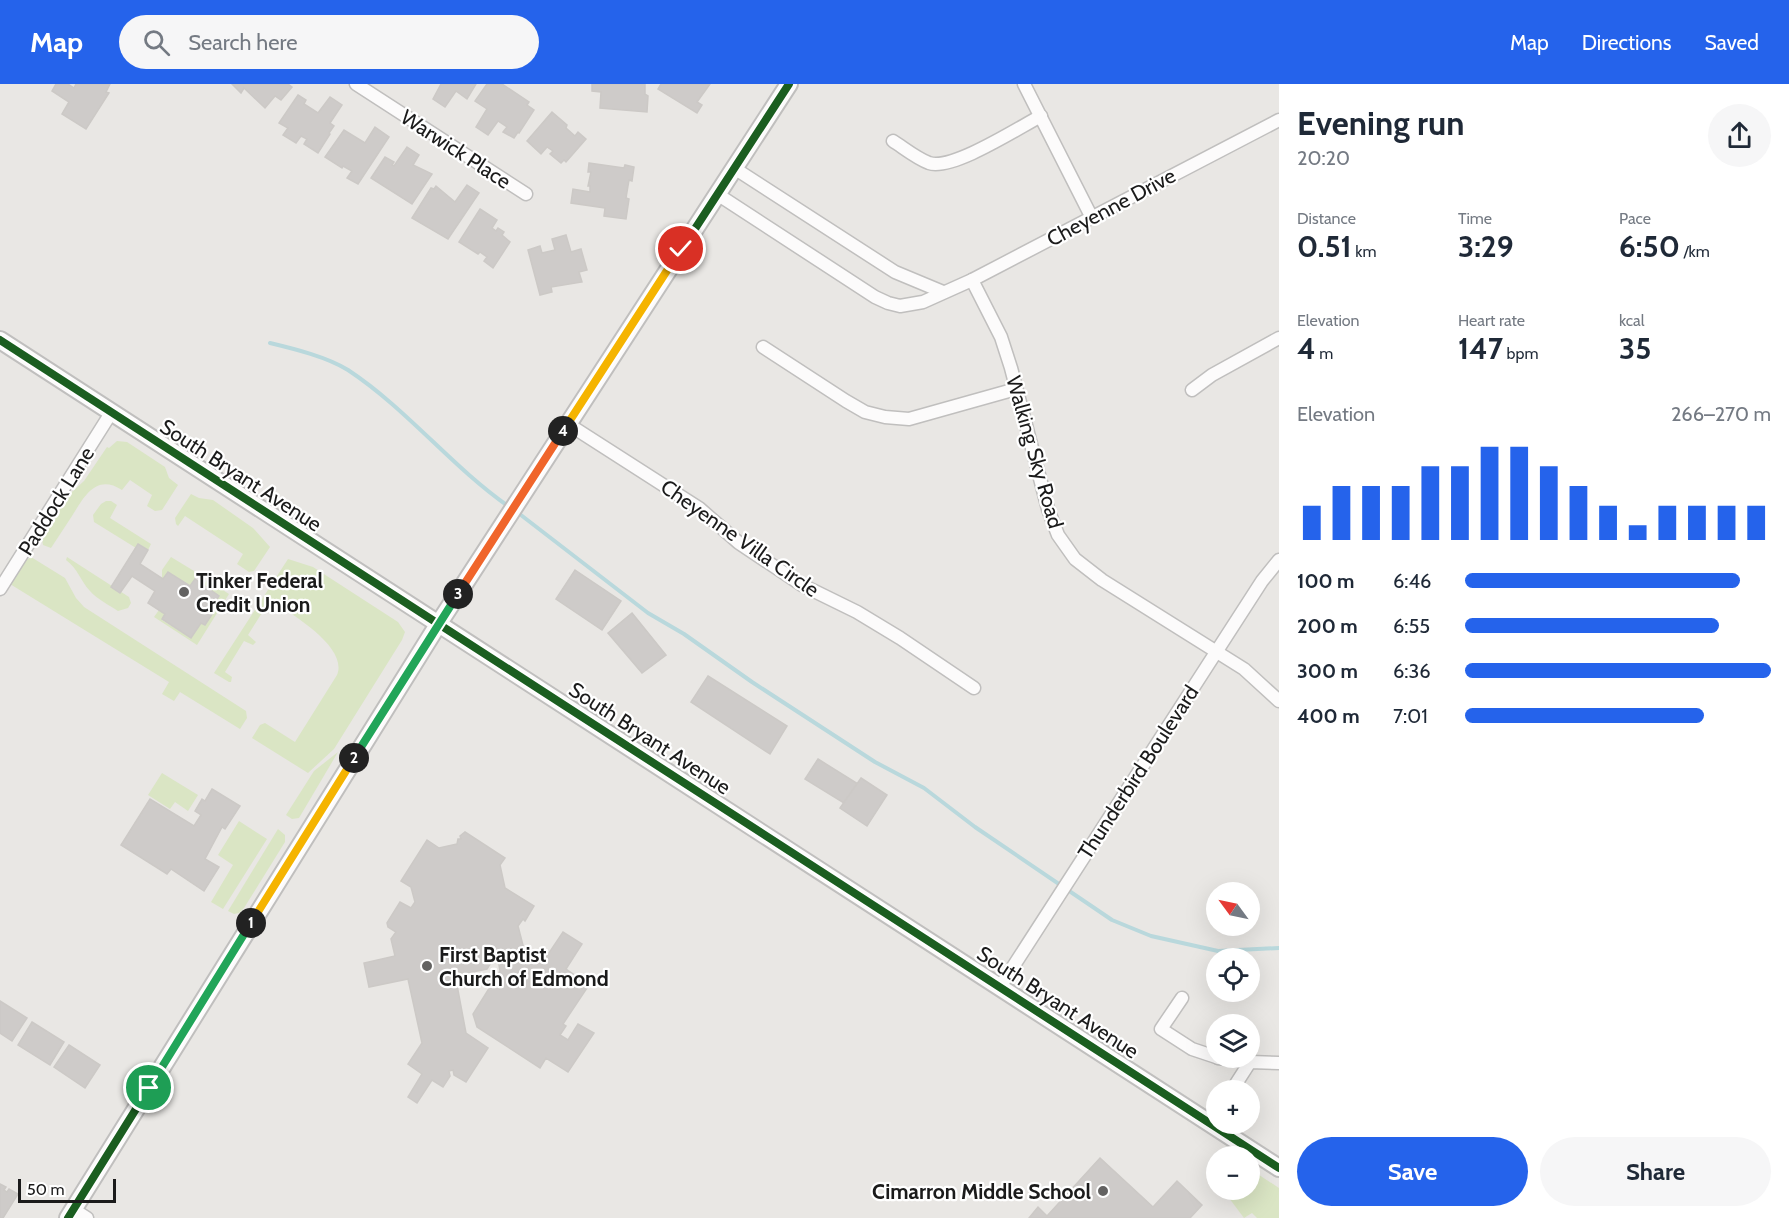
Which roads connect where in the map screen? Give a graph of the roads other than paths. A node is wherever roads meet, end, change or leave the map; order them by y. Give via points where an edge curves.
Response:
1 (356, 84) edge
2 (789, 84) edge
3 (1024, 84) edge
4 (1041, 116) junction
5 (1279, 120) edge
6 (893, 141) dead end
7 (734, 168) junction
8 (526, 194) dead end
9 (717, 194) junction
10 (1091, 216) junction
11 (972, 280) junction
12 (943, 292) junction
13 (1279, 338) edge
14 (0, 340) edge
15 (763, 347) dead end
16 (1016, 389) junction
17 (1192, 390) dead end
18 (111, 413) junction
19 (568, 424) junction
20 (1279, 560) edge
21 (0, 590) edge
22 (439, 623) junction
23 (1216, 652) junction
24 (974, 688) dead end
25 (1279, 701) edge
26 (1000, 987) junction
27 (1182, 998) dead end
28 (1206, 1053) edge
29 (1260, 1062) edge
30 (1279, 1063) edge
31 (1206, 1115) edge
32 (1233, 1134) edge
33 (1279, 1168) edge
34 (76, 1215) edge

1 - 8 street, Warwick Place
2 - 7 street
3 - 4 street
4 - 6 street via 967,156 942,165 930,164
4 - 10 street
5 - 10 street, Cheyenne Drive
7 - 9 street
7 - 12 street via 895,272
9 - 12 street, Cheyenne Drive via 888,303 912,305
9 - 19 street
10 - 11 street, Cheyenne Drive
11 - 12 street, Cheyenne Drive
11 - 16 street, Walking Sky Road via 1001,337
13 - 17 street
14 - 18 street, South Bryant Avenue
15 - 16 street via 866,412 885,417 909,419
16 - 23 street, Walking Sky Road via 1048,509 1058,535 1075,559
18 - 21 street, Paddock Lane
18 - 22 street, South Bryant Avenue
19 - 22 street
19 - 24 street, Cheyenne Villa Circle via 699,508 739,543 802,585 857,612
20 - 23 street, Thunderbird Boulevard
22 - 26 street, South Bryant Avenue
22 - 34 street
23 - 25 street, Walking Sky Road via 1244,669
23 - 26 street, Thunderbird Boulevard
26 - 31 street, South Bryant Avenue
27 - 28 street via 1161,1029
29 - 30 street
32 - 33 street, South Bryant Avenue

